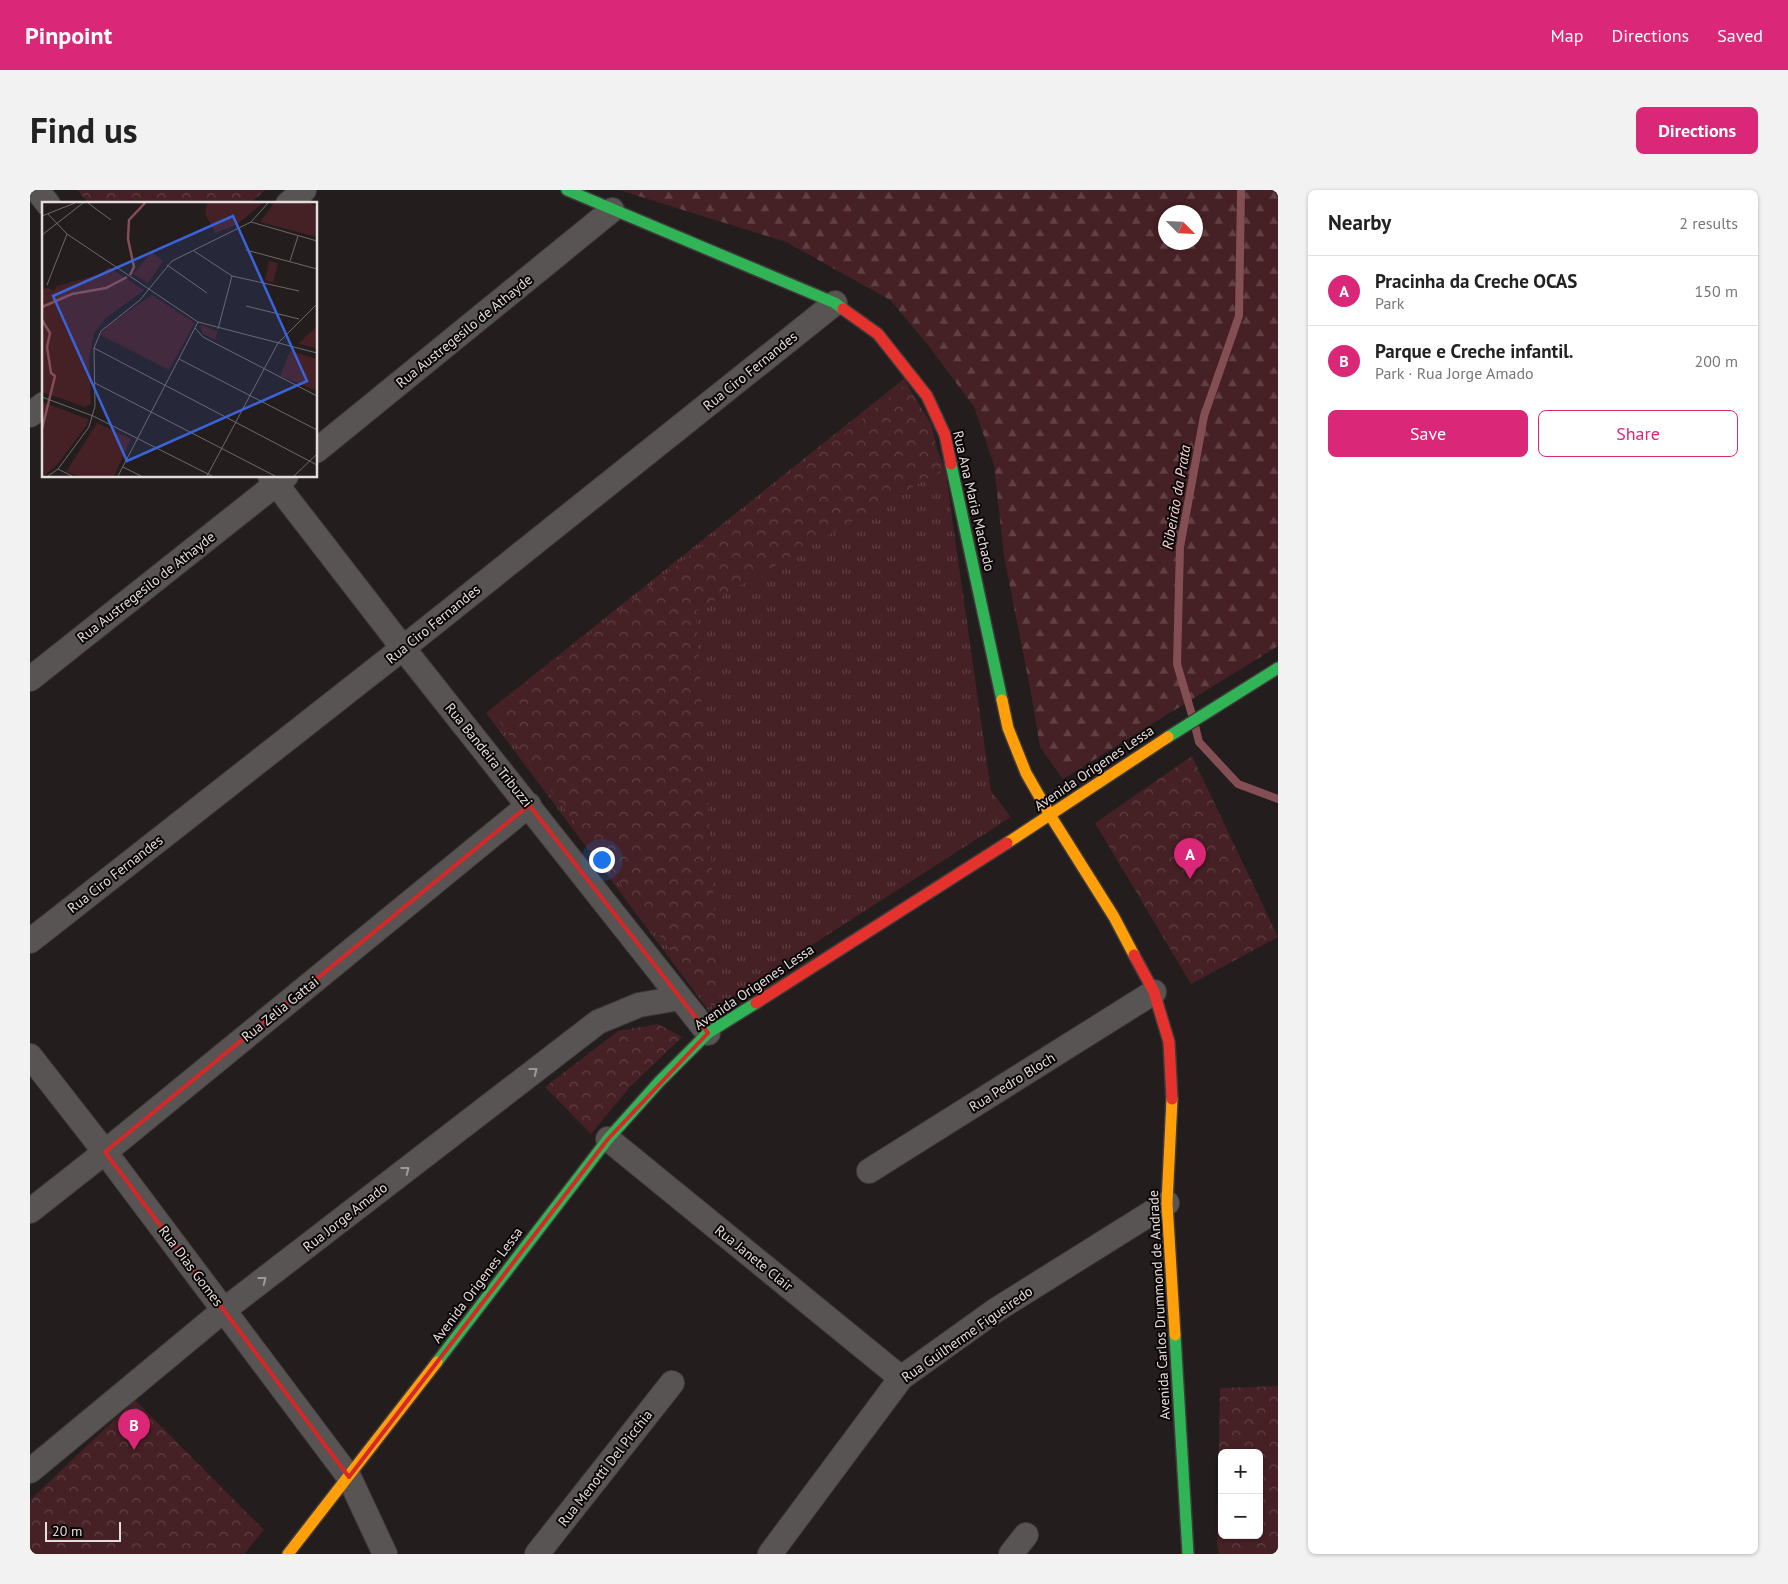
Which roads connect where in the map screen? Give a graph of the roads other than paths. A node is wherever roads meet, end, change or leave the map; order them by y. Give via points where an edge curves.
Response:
1 (37, 190) edge
2 (304, 190) edge
3 (567, 190) edge
4 (46, 202) edge
5 (290, 202) edge
6 (612, 210) junction
7 (835, 303) junction
8 (42, 406) edge
9 (30, 415) edge
10 (318, 450) edge
11 (277, 479) edge
12 (403, 648) junction
13 (1278, 668) edge
14 (30, 679) edge
15 (529, 805) junction
16 (1050, 815) junction
17 (30, 942) edge
18 (1154, 992) junction
19 (680, 998) junction
20 (708, 1033) junction
21 (30, 1056) edge
22 (608, 1138) junction
23 (105, 1152) junction
24 (869, 1171) dead end
25 (1167, 1203) junction
26 (30, 1211) edge
27 (224, 1310) junction
28 (901, 1378) junction
29 (672, 1383) dead end
30 (30, 1470) edge
31 (349, 1477) junction
32 (1026, 1535) dead end
33 (288, 1554) edge
34 (385, 1554) edge
35 (537, 1554) edge
36 (770, 1554) edge
37 (1011, 1554) edge
38 (1188, 1554) edge

1 - 4 street
2 - 5 street
3 - 6 street, Rua Ana Maria Machado
6 - 7 street, Rua Ana Maria Machado
6 - 10 street, Rua Austregesilo de Athayde
7 - 12 street, Rua Ciro Fernandes
7 - 16 street, Rua Ana Maria Machado via 878,334 927,396 945,435 1008,728 1026,773
8 - 9 street
11 - 12 street, Rua Bandeira Tribuzzi
11 - 14 street, Rua Austregesilo de Athayde
12 - 15 street, Rua Bandeira Tribuzzi
12 - 17 street, Rua Ciro Fernandes
13 - 16 street, Avenida Origenes Lessa
15 - 19 street, Rua Bandeira Tribuzzi
15 - 23 street, Rua Zelia Gattai
16 - 18 street, Avenida Carlos Drummond de Andrade via 1114,917
16 - 20 street, Avenida Origenes Lessa
18 - 24 street, Rua Pedro Bloch
18 - 25 street, Avenida Carlos Drummond de Andrade via 1169,1042 1172,1089
19 - 20 street, Rua Bandeira Tribuzzi
27 -> 19 street, Rua Jorge Amado via 598,1022 639,1004
20 - 22 street, Avenida Origenes Lessa
21 - 23 street, Rua Dias Gomes
22 - 28 street, Rua Janete Clair
22 - 31 street, Avenida Origenes Lessa
23 - 26 street, Rua Zelia Gattai
23 - 27 street, Rua Dias Gomes
25 - 28 street, Rua Guilherme Figueiredo via 996,1310
25 - 38 street, Avenida Carlos Drummond de Andrade
27 - 30 street, Rua Jorge Amado
27 - 31 street, Rua Dias Gomes
28 - 36 street, Rua Guilherme Figueiredo
29 - 35 street, Rua Menotti Del Picchia
31 - 33 street, Avenida Origenes Lessa
31 - 34 street, Rua Dias Gomes
32 - 37 street

